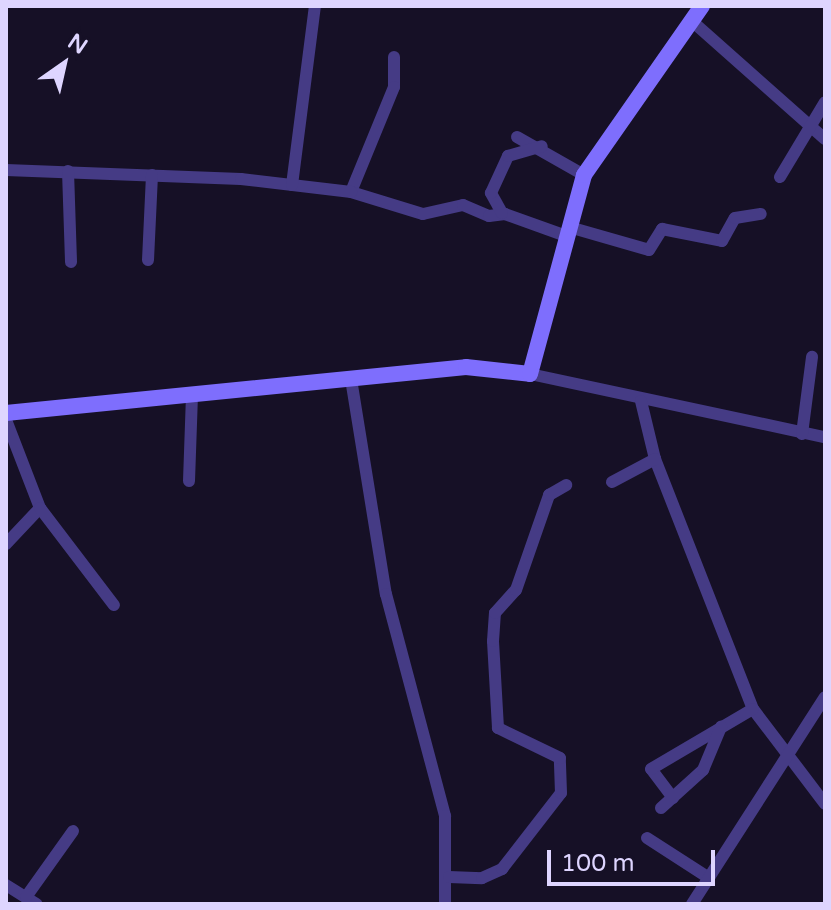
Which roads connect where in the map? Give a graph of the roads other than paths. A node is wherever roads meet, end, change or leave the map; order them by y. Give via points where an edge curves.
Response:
1 (315, 6) edge
2 (702, 6) edge
3 (693, 22) junction
4 (394, 57) dead end
5 (825, 102) edge
6 (810, 122) junction
7 (517, 137) dead end
8 (825, 139) edge
9 (542, 146) junction
10 (6, 170) edge
11 (68, 171) junction
12 (152, 175) junction
13 (584, 175) junction
14 (780, 177) dead end
15 (292, 185) junction
16 (351, 192) junction
17 (502, 213) junction
18 (761, 214) dead end
19 (568, 232) junction
20 (148, 260) dead end
21 (71, 262) dead end
22 (812, 357) dead end
23 (530, 374) junction
24 (351, 379) junction
25 (192, 393) junction
26 (641, 401) junction
27 (6, 413) edge
28 (6, 420) edge
29 (802, 434) junction
30 (825, 437) edge
31 (655, 459) junction
32 (189, 481) dead end
33 (612, 482) dead end
34 (566, 485) dead end
35 (40, 508) junction
36 (6, 544) edge
37 (114, 605) dead end
38 (825, 697) edge
39 (753, 709) junction
40 (721, 727) junction
41 (791, 759) junction
42 (673, 798) junction
43 (825, 804) edge
44 (661, 808) dead end
45 (73, 831) dead end
46 (647, 838) dead end
47 (449, 877) junction
48 (709, 878) junction
49 (6, 885) edge
50 (31, 901) edge
51 (445, 904) edge
52 (692, 904) edge

1 - 15 street
2 - 3 street
3 - 6 street
3 - 13 street
4 - 16 street via 394,87
5 - 6 street
6 - 8 street
6 - 14 street
7 - 9 street
9 - 13 street
9 - 17 street via 508,156 491,193
10 - 11 street
11 - 12 street
11 - 21 street
12 - 15 street
12 - 20 street
13 - 19 street
15 - 16 street
16 - 17 street via 423,214 453,205
17 - 19 street
18 - 19 street via 735,218 722,241 662,229 649,250
19 - 23 street
22 - 29 street
23 - 24 street via 466,367
23 - 26 street
24 - 25 street
24 - 47 street via 386,594 445,816
25 - 27 street
25 - 32 street
26 - 29 street
26 - 31 street
28 - 35 street
29 - 30 street
31 - 33 street
31 - 39 street
34 - 47 street via 549,495 516,590 495,613 493,641 498,728 560,758 561,793 502,869 482,878
35 - 36 street
35 - 37 street
38 - 41 street
39 - 40 street
39 - 41 street
40 - 42 street via 709,762
40 - 42 street via 651,769
41 - 43 street
41 - 48 street
42 - 44 street
45 - 50 street
46 - 48 street
47 - 51 street
48 - 52 street
49 - 50 street

